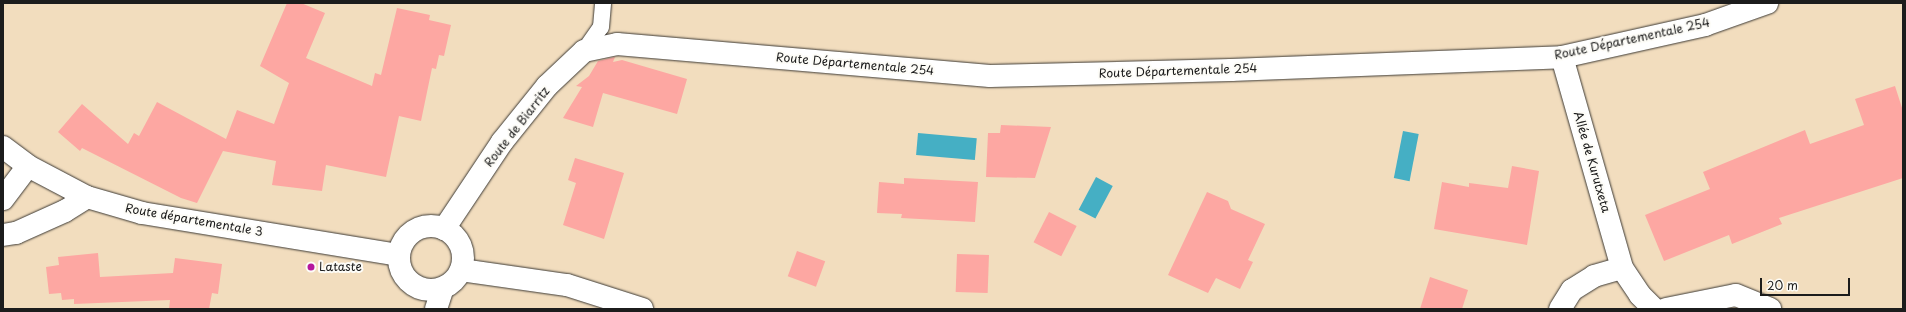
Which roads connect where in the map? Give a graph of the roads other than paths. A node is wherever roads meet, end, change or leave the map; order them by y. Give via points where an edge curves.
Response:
1 (603, 3) edge
2 (1767, 3) edge
3 (584, 51) junction
4 (1562, 57) junction
5 (3, 146) edge
6 (28, 166) junction
7 (87, 198) junction
8 (3, 199) edge
9 (444, 229) junction
10 (3, 235) edge
11 (400, 255) junction
12 (1622, 268) junction
13 (461, 270) junction
14 (443, 288) junction
15 (436, 309) edge
16 (642, 309) edge
17 (1560, 309) edge
18 (1654, 309) edge
19 (1666, 309) edge
20 (1770, 309) edge

1 - 3 lane via 601,27
2 - 4 street, Route Départementale 254 via 1705,25
3 - 4 street, Route Départementale 254 via 617,44 990,76
3 - 9 street, Route de Biarritz via 547,86 502,142
4 - 12 street, Allée de Kurutxeta
5 - 6 street, Route départementale 3
6 - 7 street, Route départementale 3
6 - 8 street
7 - 10 street via 16,233
7 - 11 street, Route départementale 3 via 142,213
9 - 11 street via 432,226 419,228 406,239
9 - 13 street via 455,237 462,249
11 - 14 street via 402,271 412,284 427,290
12 - 17 street via 1594,276 1572,290
12 - 18 street, Allée de Kurutxeta via 1640,295
13 - 14 street via 451,284
13 - 16 street via 567,285
14 - 15 street
19 - 20 street via 1736,295

